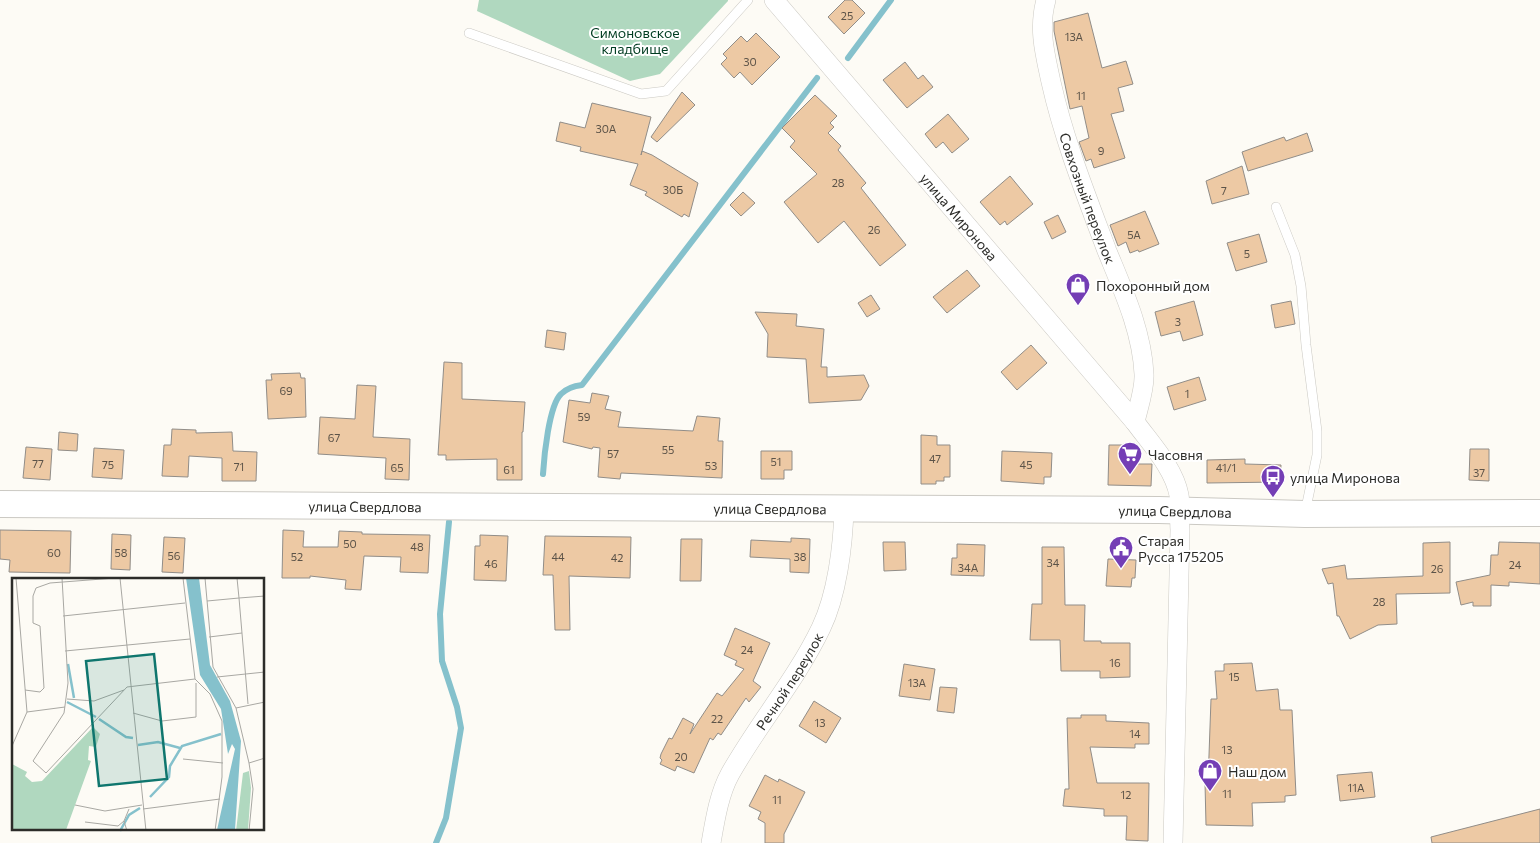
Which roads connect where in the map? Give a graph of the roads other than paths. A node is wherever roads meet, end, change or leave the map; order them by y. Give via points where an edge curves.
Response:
1 (748, 0) edge
2 (774, 0) edge
3 (1046, 0) edge
4 (469, 33) dead end
5 (1276, 207) dead end
6 (1135, 422) junction
7 (0, 504) edge
8 (844, 509) junction
9 (1179, 511) junction
10 (1305, 514) junction
11 (1540, 514) edge
12 (710, 843) edge
13 (1173, 843) edge

1 - 4 lane via 666,91 641,94
2 - 6 street, улица Миронова
3 - 6 street, Совхозный переулок via 1041,17 1042,43 1062,126 1074,166 1130,309 1139,344 1145,376
5 - 10 lane via 1296,256 1317,431 1318,455
6 - 9 street, улица Миронова via 1165,463 1179,496
7 - 8 street, улица Свердлова
8 - 9 street, улица Свердлова
8 - 12 street, Речной переулок via 839,567 822,626 794,678 730,774
9 - 10 street, улица Свердлова
9 - 13 street, улица Миронова
10 - 11 street, улица Свердлова

